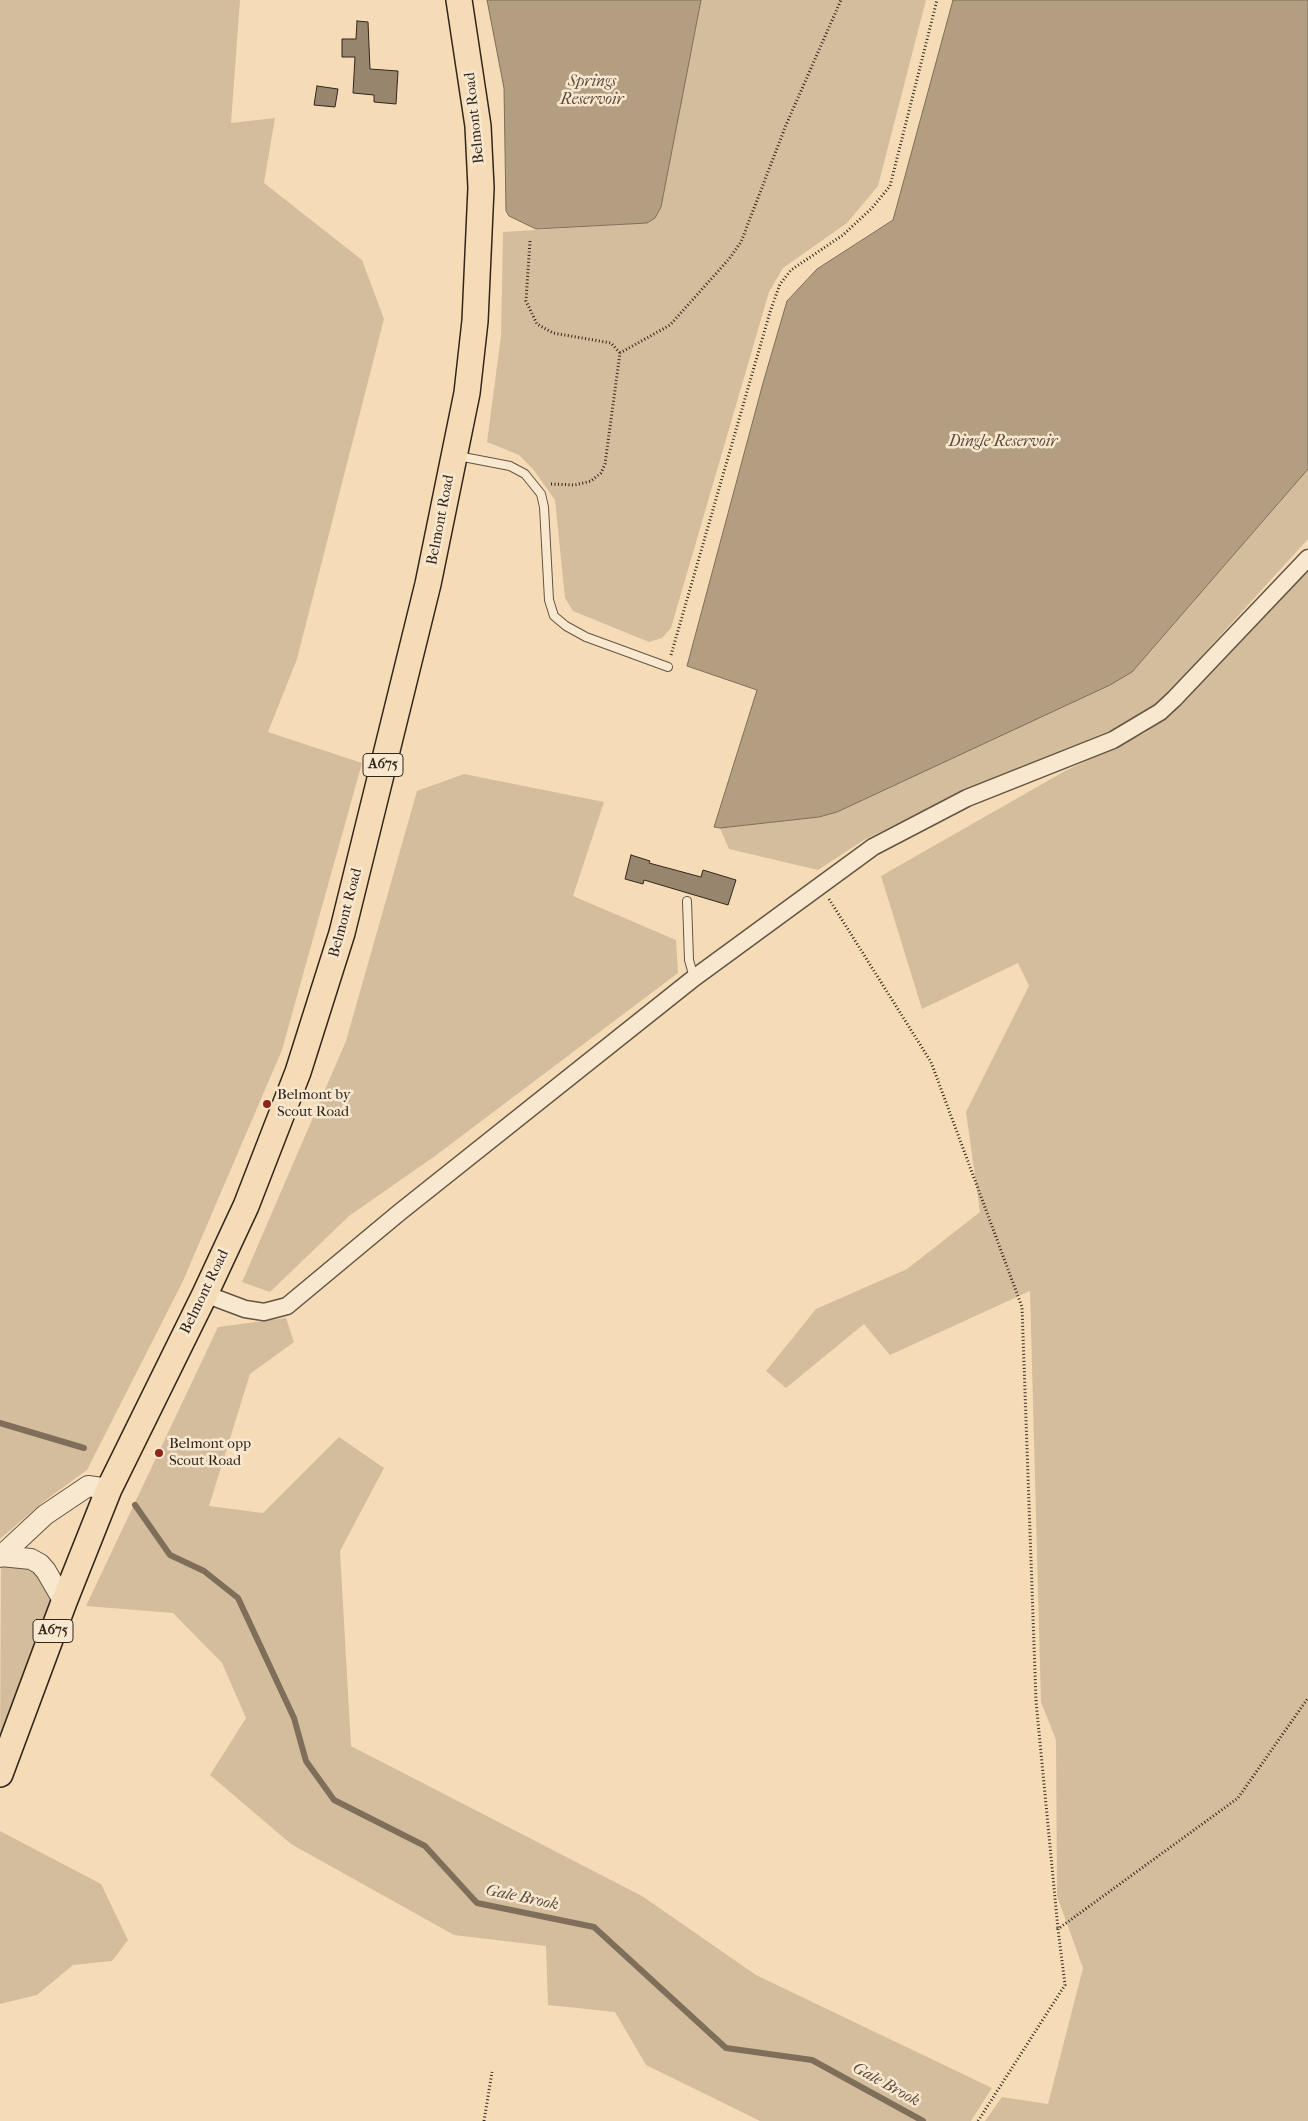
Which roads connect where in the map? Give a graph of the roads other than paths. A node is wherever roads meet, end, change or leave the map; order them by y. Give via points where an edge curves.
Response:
1 (459, 0) edge
2 (454, 455) junction
3 (1308, 558) edge
4 (668, 667) road end
5 (687, 902) dead end
6 (694, 978) junction
7 (205, 1294) junction
8 (109, 1489) junction
9 (0, 1557) edge
10 (64, 1602) junction
11 (0, 1774) edge

1 - 2 main road, Belmont Road / A675 via 478,126 481,188 475,321
2 - 4 lane via 510,466 525,474 541,494 549,600 554,616 586,637
2 - 7 main road, Belmont Road / A675 via 428,584 342,933 298,1072 246,1206
3 - 6 street via 1160,712 1113,740 967,798 873,847
5 - 6 lane via 689,960
6 - 7 street via 287,1306 264,1312 245,1309
7 - 8 main road, Belmont Road / A675
8 - 9 street via 88,1486 45,1515
8 - 10 main road, Belmont Road / A675
9 - 10 street via 31,1559 40,1564
10 - 11 main road, Belmont Road / A675

